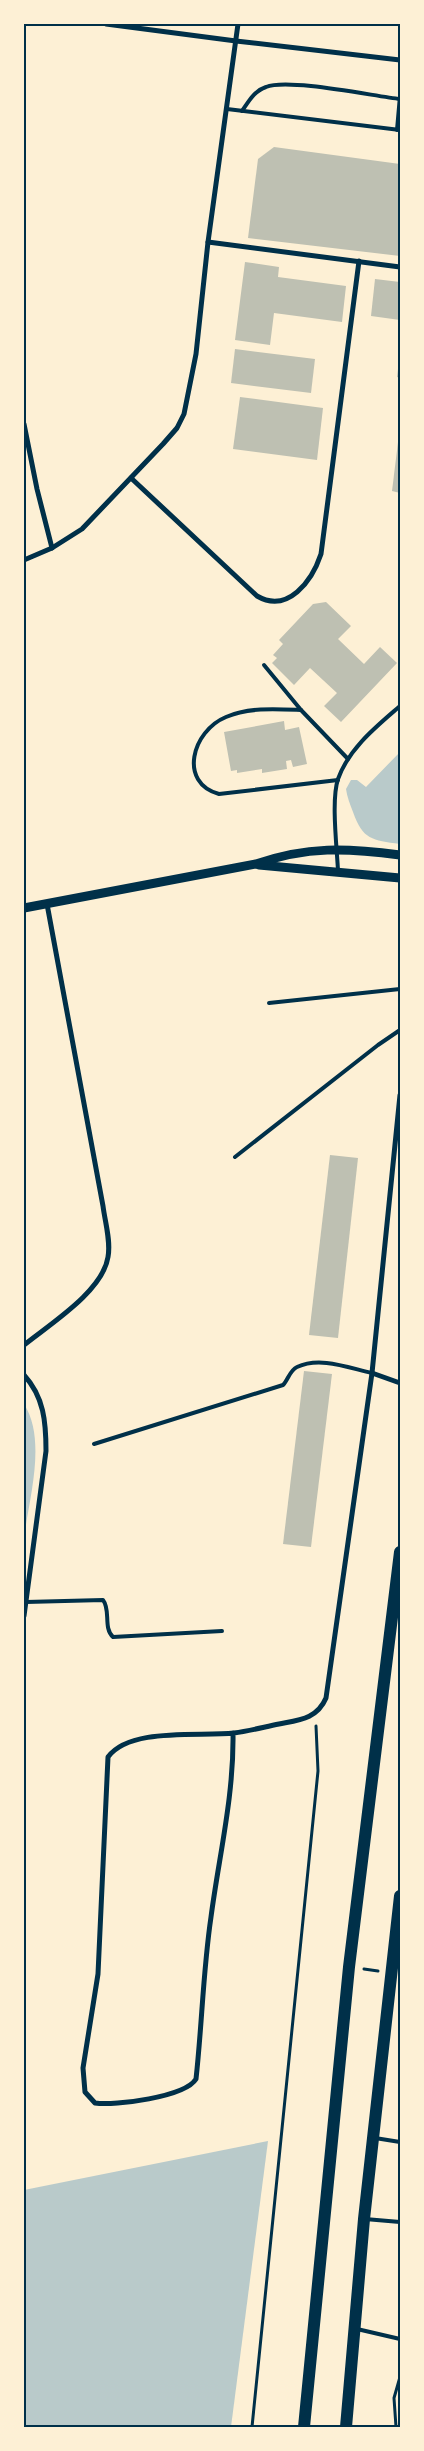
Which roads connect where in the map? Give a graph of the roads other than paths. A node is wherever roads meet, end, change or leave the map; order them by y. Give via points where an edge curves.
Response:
1 (106, 24) edge
2 (238, 24) edge
3 (236, 42) junction
4 (400, 60) edge
5 (400, 98) edge
6 (227, 109) junction
7 (242, 111) junction
8 (399, 130) edge
9 (208, 242) junction
10 (359, 261) junction
11 (400, 267) edge
12 (24, 424) edge
13 (131, 478) junction
14 (52, 548) junction
15 (24, 560) edge
16 (264, 665) dead end
17 (400, 706) edge
18 (301, 710) junction
19 (348, 758) junction
20 (338, 780) junction
21 (337, 849) junction
22 (400, 855) edge
23 (256, 864) junction
24 (338, 871) junction
25 (400, 878) edge
26 (47, 904) junction
27 (24, 908) edge
28 (400, 990) edge
29 (269, 1003) dead end
30 (400, 1030) edge
31 (400, 1095) edge
32 (235, 1156) dead end
33 (24, 1345) edge
34 (372, 1373) junction
35 (24, 1375) edge
36 (400, 1383) edge
37 (94, 1444) dead end
38 (400, 1552) edge
39 (26, 1602) junction
40 (24, 1616) edge
41 (222, 1631) dead end
42 (233, 1733) junction
43 (400, 1896) edge
44 (372, 2138) junction
45 (400, 2142) edge
46 (364, 2219) junction
47 (400, 2222) edge
48 (355, 2329) junction
49 (400, 2339) edge
50 (304, 2427) edge
51 (346, 2427) edge

1 - 3 street
2 - 3 street
3 - 4 street
3 - 6 street
5 - 7 lane via 282,84 257,91
5 - 8 lane
6 - 7 lane
6 - 9 street
7 - 8 lane
9 - 10 street
9 - 13 street via 196,354 184,414 172,434
10 - 11 street
10 - 13 street via 321,554 311,577 304,584 278,602 257,596
12 - 14 street
13 - 14 street via 82,529
14 - 15 street
16 - 18 lane
17 - 19 lane via 368,734
18 - 19 lane
18 - 20 lane via 240,712 214,723 196,745 194,762 201,784 208,791 219,794
19 - 20 lane
20 - 21 lane
21 - 22 street
21 - 23 street via 292,853
21 - 24 lane
23 - 24 street
23 - 26 street
24 - 25 street
26 - 27 street
26 - 33 street via 109,1256 102,1277 91,1289
28 - 29 lane
30 - 32 lane
31 - 34 street
34 - 36 street
34 - 37 lane via 322,1362 298,1367 283,1386
34 - 42 street via 326,1698 315,1714 302,1719
35 - 39 street via 42,1404 46,1425 46,1451
38 - 50 main road via 349,1967
39 - 40 street
39 - 41 lane via 103,1600 108,1631 113,1637
42 - 42 street via 136,1740 121,1745 108,1757 98,1974 83,2068 85,2092 96,2103 121,2104 180,2091 196,2079 210,1919 229,1812 234,1763
43 - 44 main road
44 - 45 lane
44 - 46 main road
46 - 47 lane
46 - 48 main road
48 - 49 lane
48 - 51 main road

